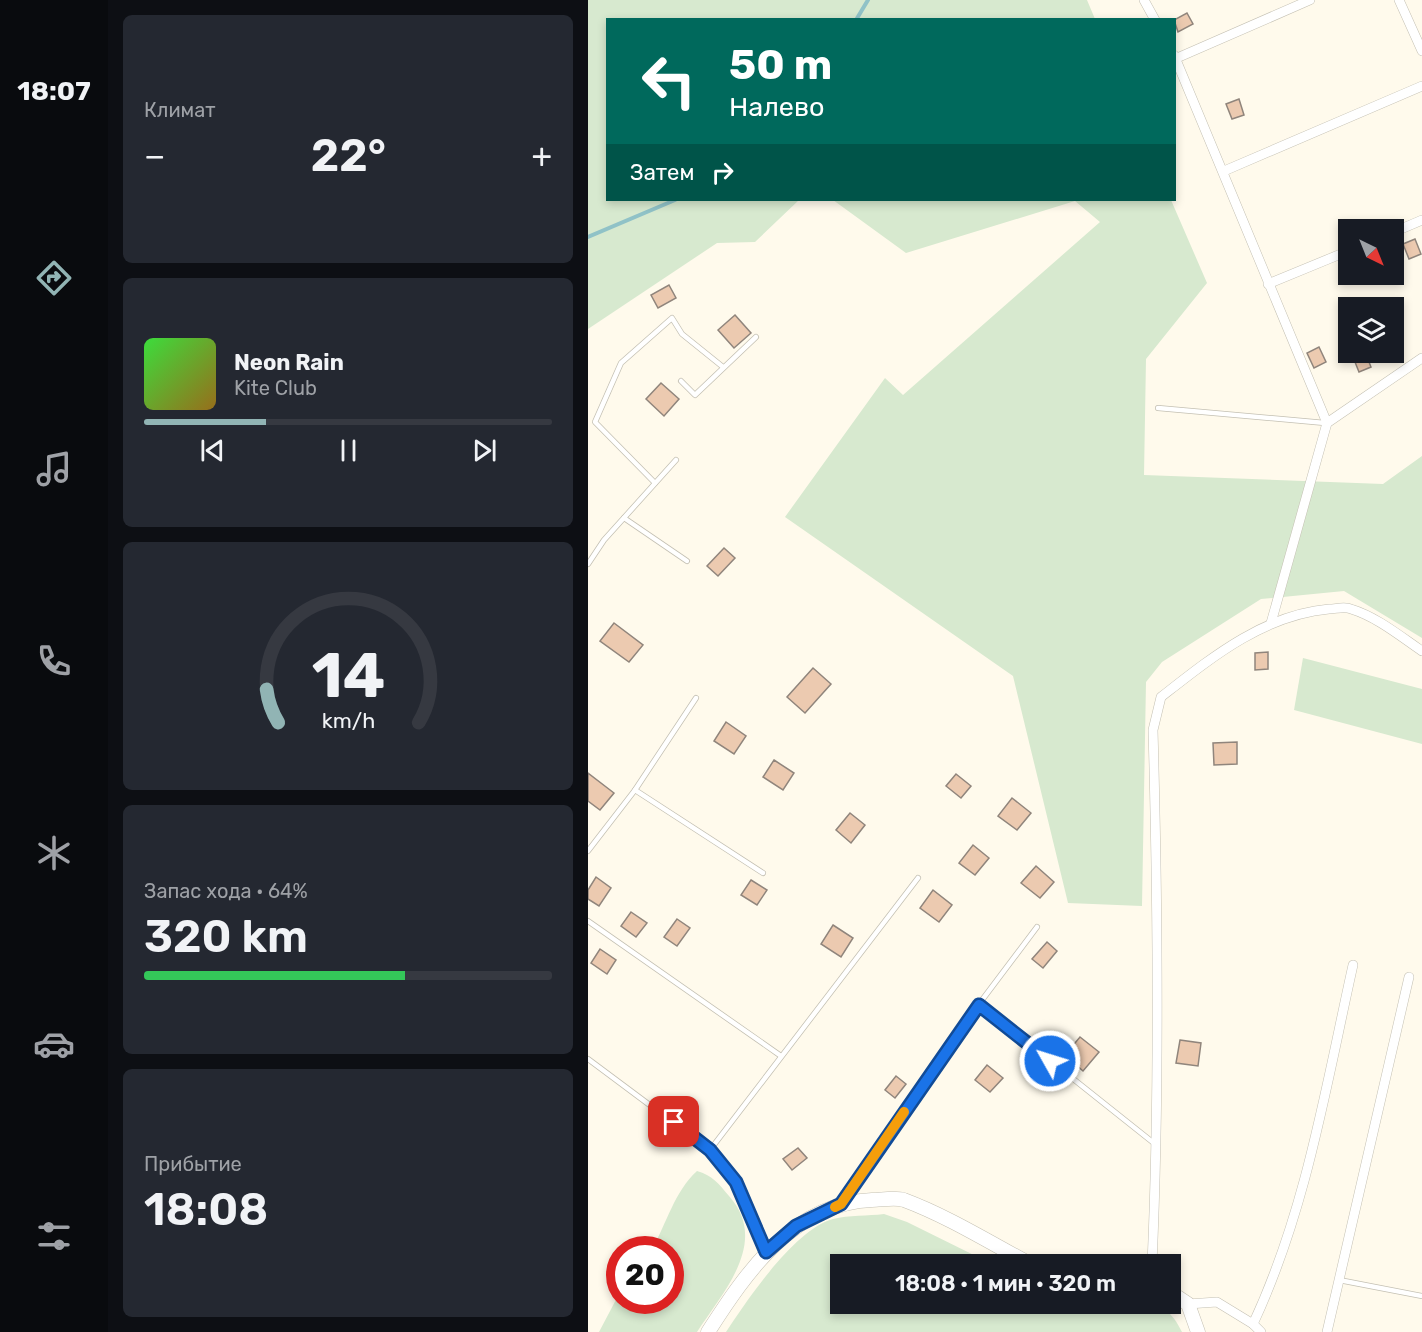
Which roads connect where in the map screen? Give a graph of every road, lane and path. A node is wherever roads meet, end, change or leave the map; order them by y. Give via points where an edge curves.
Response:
1 (1144, 0) edge
2 (1310, 0) edge
3 (1399, 0) edge
4 (1154, 18) edge
5 (1422, 51) edge
6 (1176, 56) edge
7 (1422, 86) edge
8 (1224, 171) junction
9 (1422, 220) edge
10 (1404, 228) edge
11 (1338, 255) edge
12 (1268, 284) junction
13 (756, 337) dead end
14 (1422, 358) edge
15 (723, 367) junction
16 (681, 381) dead end
17 (1158, 408) dead end
18 (1327, 423) junction
19 (676, 460) dead end
20 (655, 483) junction
21 (624, 518) junction
22 (687, 561) dead end
23 (588, 564) edge
24 (1271, 623) junction
25 (1422, 651) edge
26 (696, 698) dead end
27 (634, 790) junction
28 (588, 851) edge
29 (763, 873) dead end
30 (918, 878) dead end
31 (588, 921) edge
32 (1037, 927) dead end
33 (1353, 965) dead end
34 (1410, 978) dead end
35 (979, 1005) junction
36 (781, 1056) junction
37 (588, 1059) edge
38 (1157, 1146) junction
39 (710, 1150) junction
40 (841, 1204) junction
41 (766, 1252) junction
42 (1010, 1254) edge
43 (1152, 1254) edge
44 (1339, 1280) junction
45 (1422, 1296) edge
46 (1181, 1299) edge
47 (1188, 1304) junction
48 (1253, 1324) junction
49 (708, 1332) edge
50 (1198, 1332) edge
51 (1261, 1332) edge
52 (1327, 1332) edge

1 - 4 street
2 - 6 street
3 - 5 street
6 - 8 street
7 - 8 street
8 - 12 street
9 - 10 street
11 - 12 street
12 - 18 street
13 - 15 lane
14 - 18 street
15 - 16 lane via 695,395
15 - 20 lane via 682,334 672,318 621,363 595,422
17 - 18 lane
18 - 24 street
19 - 20 lane
20 - 21 lane
21 - 22 lane
21 - 23 lane
24 - 25 street via 1319,610 1350,608
24 - 38 street via 1224,649 1161,696 1153,730 1159,957
26 - 27 lane
27 - 28 lane
27 - 29 lane
30 - 36 lane
31 - 36 lane
32 - 35 lane
33 - 48 street via 1298,1208
34 - 44 street
35 - 38 lane
35 - 40 lane
36 - 39 lane
37 - 39 lane
38 - 43 street
39 - 41 lane via 736,1182
40 - 41 main road via 796,1226
40 - 42 main road via 901,1199
41 - 49 main road via 743,1278
44 - 45 lane
44 - 52 street
46 - 47 main road
47 - 48 street via 1217,1302
47 - 50 main road
48 - 51 street

